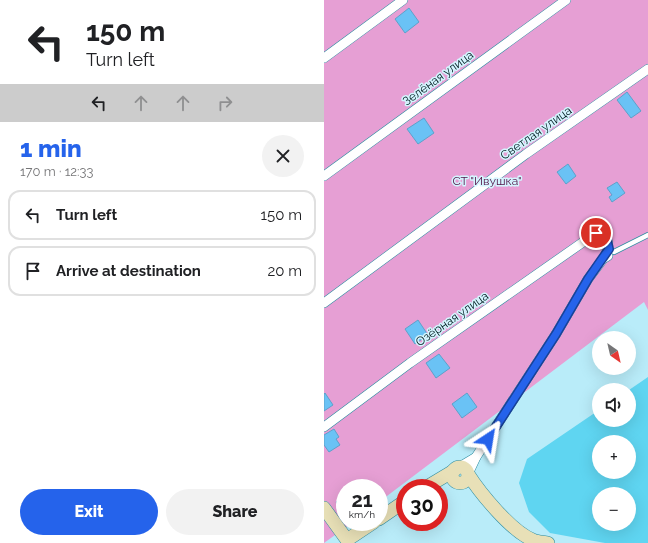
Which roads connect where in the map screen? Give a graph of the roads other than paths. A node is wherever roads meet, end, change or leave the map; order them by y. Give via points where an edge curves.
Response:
1 (403, 0) edge
2 (566, 0) edge
3 (324, 58) edge
4 (648, 69) edge
5 (324, 176) edge
6 (648, 235) edge
7 (614, 252) joint
8 (603, 259) junction
9 (324, 303) edge
10 (324, 427) edge
11 (476, 458) junction
12 (459, 475) junction
13 (448, 479) edge
14 (324, 508) edge
15 (336, 525) edge
16 (341, 531) edge
17 (360, 531) edge
18 (548, 543) edge

1 - 3 street
2 - 5 street, Зелёная улица
4 - 9 street, Светлая улица via 526,154
6 - 7 lane
7 - 8 street
8 - 10 street, Озёрная улица via 609,249 609,242 606,236 596,233 410,363
8 - 11 street
11 - 12 street
11 - 12 street
12 - 13 street
12 - 18 street via 532,540
14 - 15 street
16 - 17 street via 347,540

